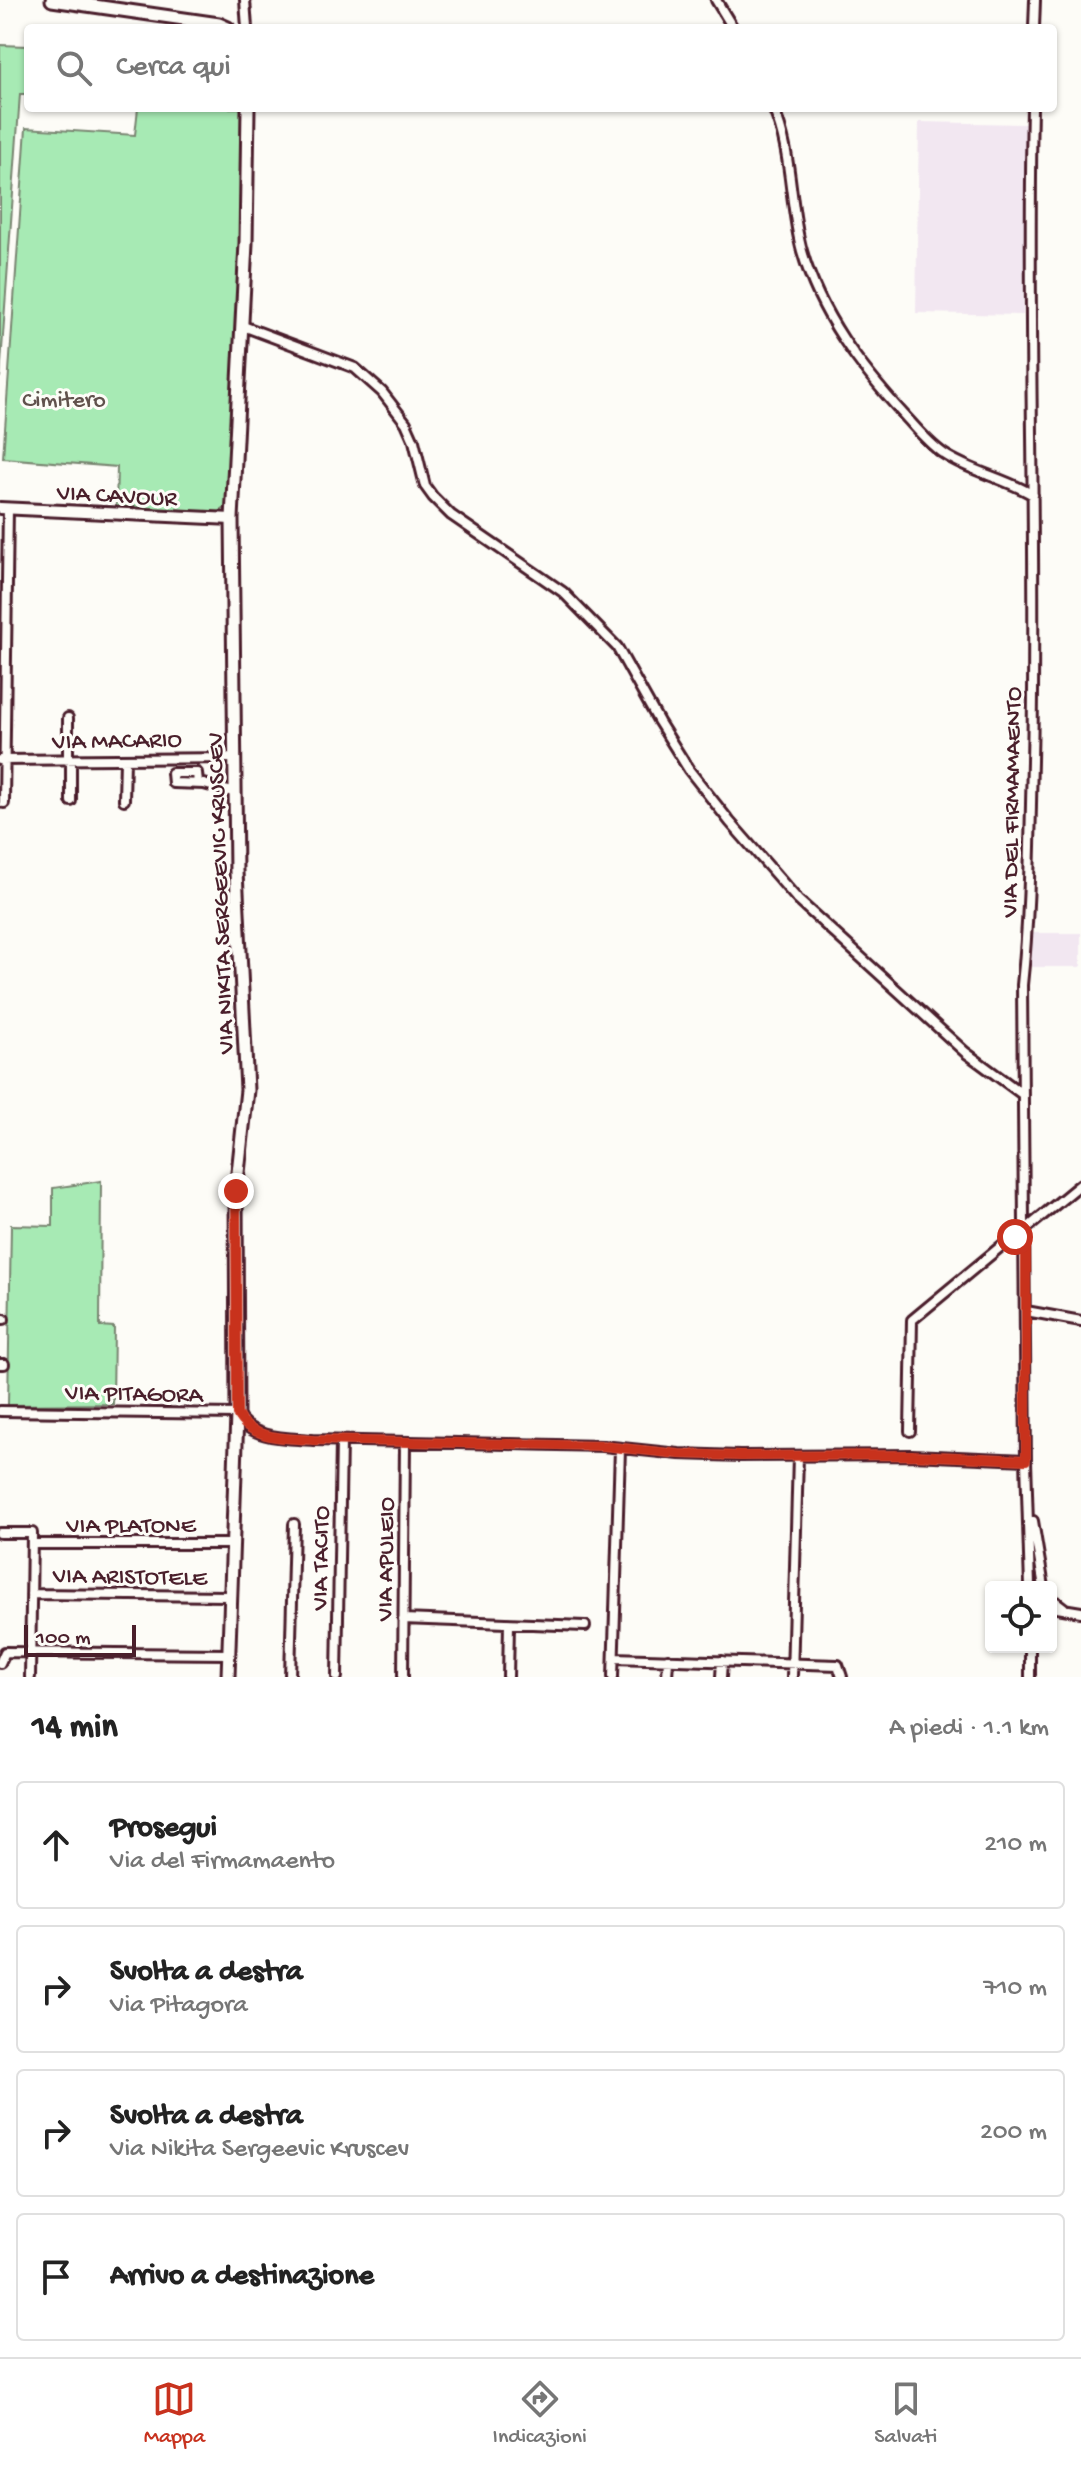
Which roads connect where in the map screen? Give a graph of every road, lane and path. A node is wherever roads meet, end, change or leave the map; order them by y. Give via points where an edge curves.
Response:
1 (52, 0) edge
2 (245, 0) edge
3 (716, 0) edge
4 (1035, 0) edge
5 (213, 24) edge
6 (247, 24) edge
7 (731, 24) edge
8 (1034, 24) edge
9 (248, 112) edge
10 (774, 112) edge
11 (1032, 112) edge
12 (243, 326) junction
13 (1033, 495) junction
14 (4, 508) edge
15 (232, 519) junction
16 (68, 718) dead end
17 (235, 758) junction
18 (177, 759) junction
19 (2, 760) edge
20 (125, 760) junction
21 (70, 761) junction
22 (236, 793) junction
23 (124, 800) dead end
24 (71, 801) dead end
25 (4, 803) dead end
26 (1022, 1094) junction
27 (1081, 1184) edge
28 (1026, 1233) junction
29 (1026, 1311) junction
30 (1081, 1321) edge
31 (0, 1411) edge
32 (237, 1414) junction
33 (910, 1431) dead end
34 (341, 1441) junction
35 (405, 1442) junction
36 (620, 1448) junction
37 (798, 1456) junction
38 (1026, 1460) junction
39 (1028, 1496) junction
40 (294, 1524) dead end
41 (0, 1533) edge
42 (32, 1544) junction
43 (231, 1544) junction
44 (1030, 1581) edge
45 (1043, 1581) edge
46 (31, 1594) junction
47 (229, 1596) junction
48 (1057, 1602) edge
49 (1057, 1607) edge
50 (1065, 1608) junction
51 (1081, 1612) edge
52 (403, 1619) junction
53 (509, 1624) junction
54 (585, 1626) dead end
55 (31, 1653) junction
56 (1030, 1653) edge
57 (228, 1654) junction
58 (614, 1658) junction
59 (668, 1659) junction
60 (722, 1661) junction
61 (0, 1663) edge
62 (793, 1663) junction
63 (30, 1677) edge
64 (228, 1677) edge
65 (290, 1677) edge
66 (337, 1677) edge
67 (403, 1677) edge
68 (508, 1677) edge
69 (613, 1677) edge
70 (667, 1677) edge
71 (721, 1677) edge
72 (792, 1677) edge
73 (842, 1677) edge
74 (1030, 1677) edge

1 - 5 main road
2 - 6 street
3 - 7 street
4 - 8 street
9 - 12 main road, VIA NIKITA SERGEEVIC KRUSCEV
10 - 13 street via 802,252 839,333 878,386 944,454
11 - 13 street, VIA DEL FIRMAMAENTO
12 - 15 main road, VIA NIKITA SERGEEVIC KRUSCEV
12 - 26 street via 369,378 406,423 433,497 563,592 617,647 689,770 798,900 965,1052
13 - 26 street, VIA DEL FIRMAMAENTO via 1033,714
14 - 15 street, VIA CAVOUR
14 - 19 street
15 - 17 main road, VIA NIKITA SERGEEVIC KRUSCEV
16 - 21 street
17 - 18 street, VIA MACARIO
17 - 22 main road, VIA NIKITA SERGEEVIC KRUSCEV
18 - 20 street, VIA MACARIO
18 - 22 street via 177,773 197,773 198,783
19 - 21 street, VIA MACARIO
19 - 25 street
20 - 21 street, VIA MACARIO
20 - 23 street
21 - 24 street
22 - 32 main road, VIA NIKITA SERGEEVIC KRUSCEV via 247,1090 236,1191
26 - 28 street, VIA DEL FIRMAMAENTO
27 - 28 street
28 - 29 street, VIA DEL FIRMAMAENTO
28 - 33 street via 1005,1243 912,1320
29 - 30 street
29 - 38 street, VIA DEL FIRMAMAENTO
31 - 32 street, VIA PITAGORA
32 - 34 street, VIA PITAGORA via 253,1430 275,1437
32 - 43 main road, VIA NIKITA SERGEEVIC KRUSCEV
34 - 35 street, VIA PITAGORA
34 - 66 street, VIA TACITO
35 - 36 street, VIA PITAGORA
35 - 52 street, VIA APULEIO
36 - 37 street, VIA PITAGORA
36 - 58 street
37 - 38 street, VIA PITAGORA
37 - 62 street
38 - 39 street, VIA DEL FIRMAMAENTO
39 - 44 street, VIA DEL FIRMAMAENTO
39 - 45 street, VIA DEL FIRMAMAENTO
40 - 65 street
41 - 42 street via 32,1533
42 - 43 street, VIA PLATONE
42 - 46 street
43 - 47 main road, VIA NIKITA SERGEEVIC KRUSCEV
46 - 47 street, VIA ARISTOTELE
46 - 55 street
47 - 57 main road, VIA NIKITA SERGEEVIC KRUSCEV
48 - 50 street
49 - 50 street
50 - 51 street
52 - 53 street
52 - 67 street, VIA APULEIO
53 - 54 street
53 - 68 street
55 - 57 street
55 - 61 street via 5,1652
55 - 63 street
56 - 74 street
57 - 64 main road, VIA NIKITA SERGEEVIC KRUSCEV
58 - 59 street
58 - 69 street
59 - 60 street
59 - 70 street
60 - 62 street
60 - 71 street
62 - 72 street
62 - 73 street via 838,1665

